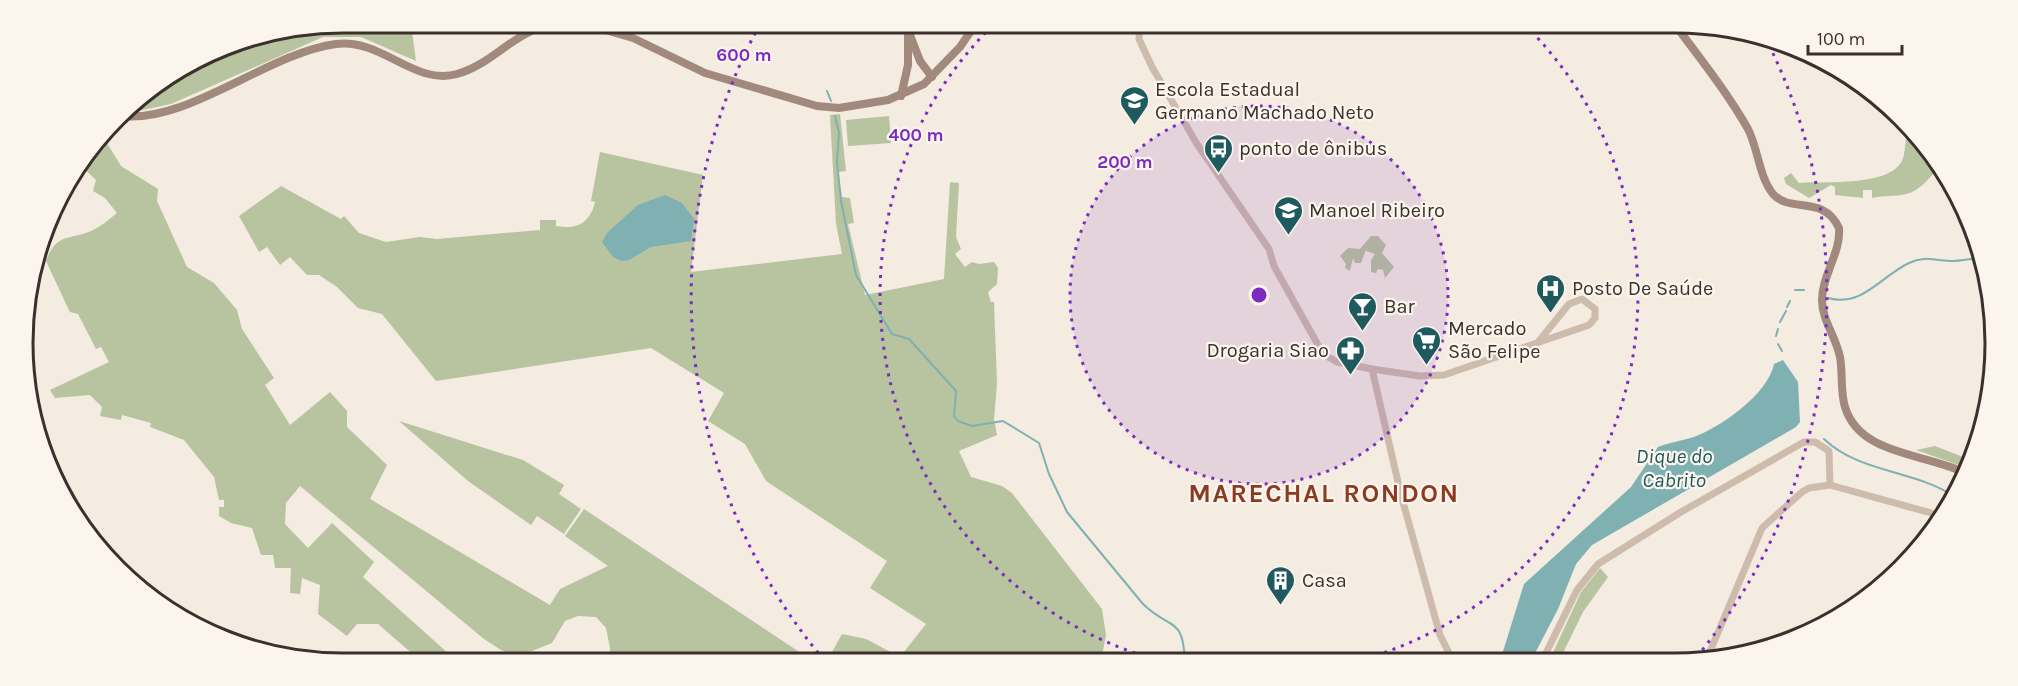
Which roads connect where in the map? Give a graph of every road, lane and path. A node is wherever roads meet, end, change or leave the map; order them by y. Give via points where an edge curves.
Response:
1 (528, 33) edge
2 (616, 33) edge
3 (970, 33) edge
4 (1139, 33) edge
5 (1681, 33) edge
6 (909, 35) joint
7 (932, 77) junction
8 (901, 96) junction
9 (132, 117) edge
10 (1539, 341) junction
11 (1372, 369) junction
12 (1958, 470) edge
13 (1830, 485) junction
14 (1934, 514) edge
15 (1710, 650) edge
16 (1449, 653) edge
17 (1546, 653) edge

1 - 9 main road via 469,69 447,76 425,74 369,47 337,44 291,58 162,113
2 - 8 main road via 705,73 810,104 835,108
3 - 7 main road
4 - 11 street via 1152,67 1197,144 1269,249 1274,266 1323,354 1337,362
5 - 12 main road via 1747,127 1773,194 1784,201 1821,208 1839,228 1822,300 1839,353 1843,399 1852,423 1878,444
6 - 7 main road
6 - 8 main road
7 - 8 main road
10 - 10 street via 1589,325 1595,318 1595,309 1582,299 1569,304
10 - 11 street via 1450,375 1420,376
11 - 16 street via 1401,495 1440,635
13 - 14 street
13 - 15 street via 1802,492 1762,528
13 - 17 street via 1829,452 1815,442 1804,442 1680,512 1590,571

